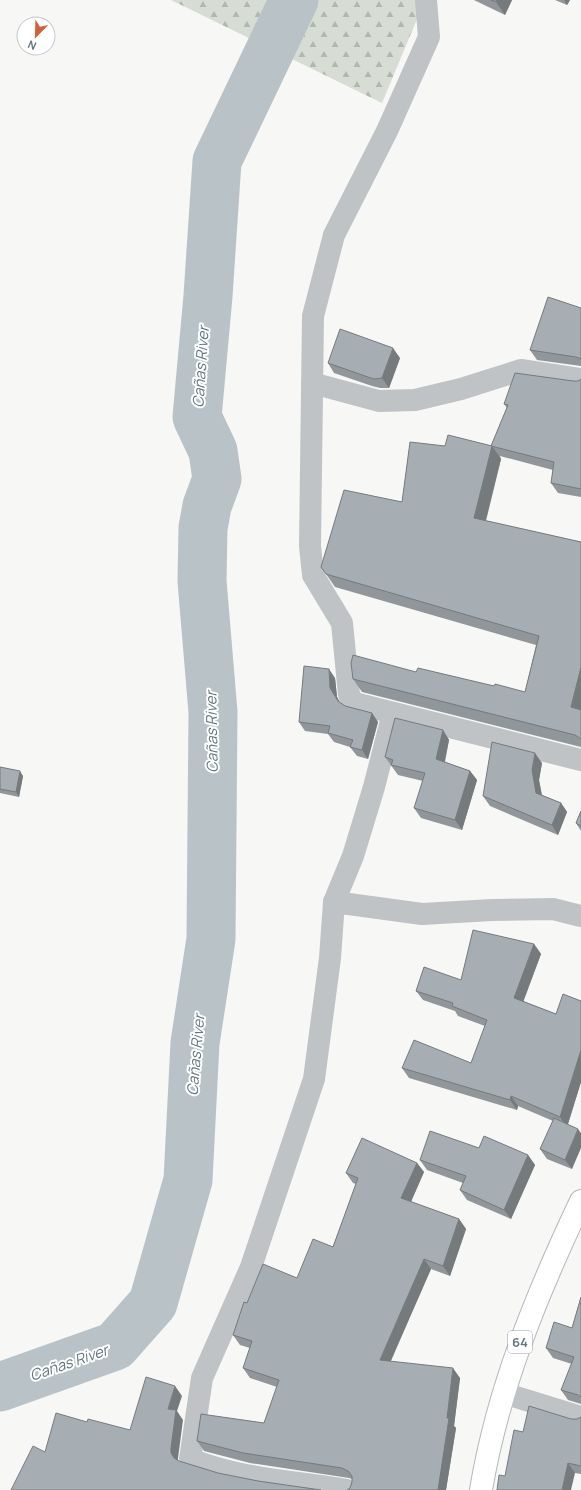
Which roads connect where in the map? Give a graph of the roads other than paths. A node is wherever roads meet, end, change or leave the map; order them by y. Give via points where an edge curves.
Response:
1 (426, 0) edge
2 (581, 379) edge
3 (312, 383) junction
4 (394, 713) junction
5 (581, 760) edge
6 (334, 902) junction
7 (581, 916) edge
8 (581, 1201) edge
9 (503, 1393) junction
10 (581, 1417) edge
11 (347, 1490) edge
12 (481, 1490) edge

1 - 3 street via 429,37 387,131 334,235 313,316
2 - 3 street via 521,370 415,400 379,401
3 - 4 street via 310,546 313,575 342,622 349,695 354,703
4 - 5 street
4 - 6 street via 353,856
6 - 7 street via 422,914 553,909
6 - 11 street via 330,958 314,1079 251,1267 202,1378 190,1459 237,1473
8 - 9 main road, 64 via 534,1305
9 - 10 street
9 - 12 main road, 64

